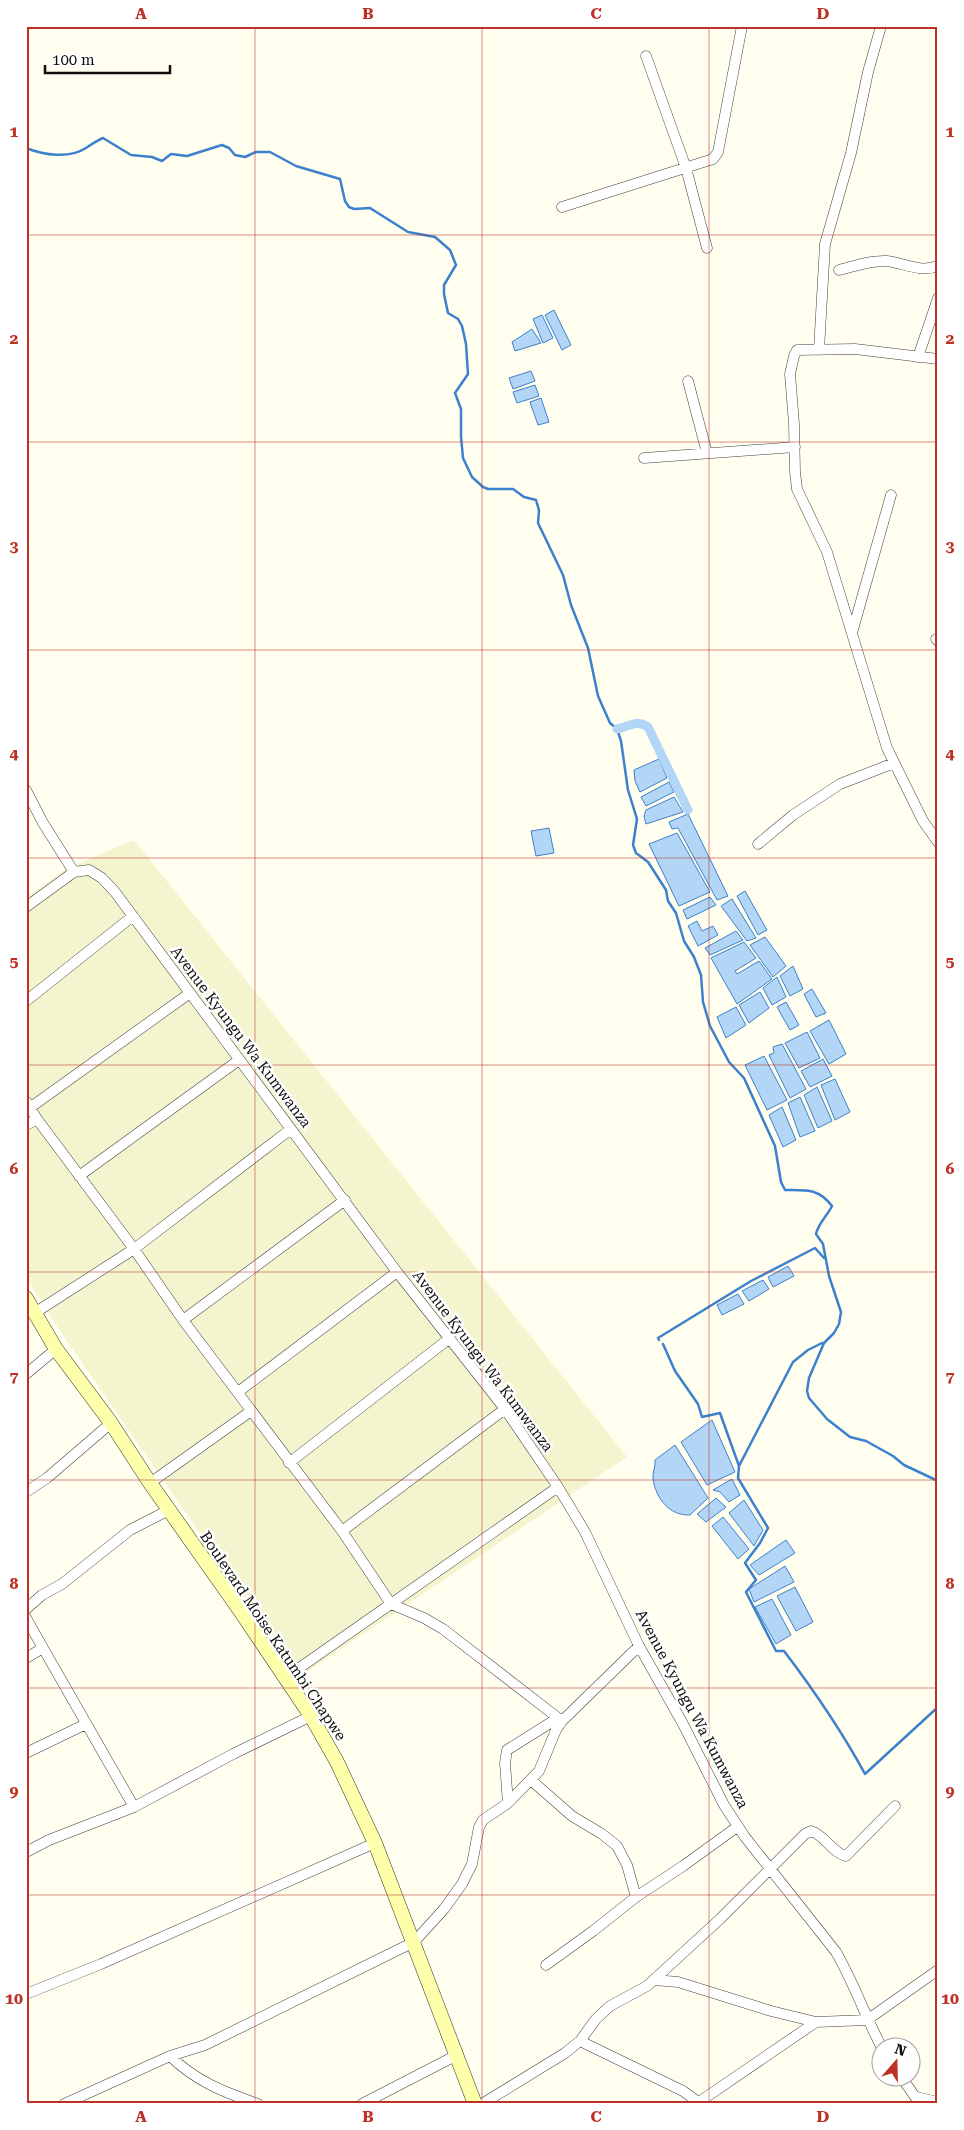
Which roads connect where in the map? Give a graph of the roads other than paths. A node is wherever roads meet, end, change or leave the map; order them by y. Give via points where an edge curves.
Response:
1 (742, 26) edge
2 (881, 26) edge
3 (646, 56) dead end
4 (686, 168) junction
5 (562, 207) dead end
6 (707, 248) dead end
7 (938, 266) edge
8 (839, 270) dead end
9 (938, 298) edge
10 (819, 350) junction
11 (918, 357) junction
12 (938, 359) edge
13 (688, 381) dead end
14 (795, 447) junction
15 (707, 453) junction
16 (644, 458) dead end
17 (892, 495) dead end
18 (852, 634) junction
19 (894, 762) junction
20 (26, 790) edge
21 (938, 842) edge
22 (758, 844) dead end
23 (74, 872) junction
24 (26, 907) edge
25 (133, 916) junction
26 (190, 993) junction
27 (26, 1001) edge
28 (239, 1060) junction
29 (28, 1104) edge
30 (36, 1119) junction
31 (26, 1125) edge
32 (291, 1129) junction
33 (79, 1176) junction
34 (345, 1200) junction
35 (134, 1249) junction
36 (398, 1272) junction
37 (26, 1298) edge
38 (36, 1312) junction
39 (183, 1320) junction
40 (450, 1338) junction
41 (56, 1349) junction
42 (26, 1374) edge
43 (238, 1392) junction
44 (505, 1409) junction
45 (251, 1411) junction
46 (111, 1423) junction
47 (289, 1464) junction
48 (150, 1483) junction
49 (558, 1487) junction
50 (26, 1492) edge
51 (169, 1510) junction
52 (342, 1531) junction
53 (391, 1604) junction
54 (26, 1609) edge
55 (26, 1618) edge
56 (639, 1646) junction
57 (43, 1648) junction
58 (26, 1658) edge
59 (285, 1678) junction
60 (311, 1716) junction
61 (560, 1720) junction
62 (86, 1724) junction
63 (26, 1753) edge
64 (531, 1780) junction
65 (508, 1803) junction
66 (895, 1806) dead end
67 (134, 1807) junction
68 (737, 1827) junction
69 (375, 1843) junction
70 (26, 1852) edge
71 (770, 1870) junction
72 (636, 1896) junction
73 (414, 1942) junction
74 (546, 1965) dead end
75 (665, 1969) junction
76 (938, 1970) edge
77 (654, 1980) junction
78 (678, 1982) junction
79 (26, 1994) edge
80 (867, 2020) junction
81 (816, 2022) junction
82 (877, 2038) edge
83 (580, 2041) junction
84 (457, 2054) junction
85 (170, 2056) junction
86 (909, 2088) edge
87 (918, 2101) edge
88 (938, 2102) edge
89 (700, 2103) edge
90 (64, 2104) edge
91 (258, 2104) edge
92 (362, 2104) edge
93 (475, 2104) edge
94 (482, 2104) edge

1 - 4 street via 718,152 713,159
2 - 10 street via 825,244
3 - 4 street
4 - 5 street
4 - 6 street
7 - 8 street via 918,268 886,261
9 - 11 street
10 - 11 street via 855,349
10 - 14 street via 797,350 794,356 790,374
11 - 12 street
13 - 15 street
14 - 15 street
14 - 18 street via 797,489 827,552
15 - 16 street
17 - 18 street
18 - 19 street
19 - 21 street
19 - 22 street via 840,784 792,815
20 - 23 street
23 - 24 street
23 - 25 street, Avenue Kyungu Wa Kumwanza via 93,871
25 - 26 street, Avenue Kyungu Wa Kumwanza
25 - 27 street
26 - 28 street, Avenue Kyungu Wa Kumwanza
26 - 29 street
28 - 32 street, Avenue Kyungu Wa Kumwanza
28 - 33 street
29 - 30 street
30 - 31 street
30 - 33 street
32 - 34 street, Avenue Kyungu Wa Kumwanza
32 - 35 street
33 - 35 street
34 - 36 street, Avenue Kyungu Wa Kumwanza
34 - 39 street
35 - 38 street
35 - 39 street
36 - 40 street, Avenue Kyungu Wa Kumwanza
36 - 43 street
37 - 38 street, Boulevard Moise Katumbi Chapwe
38 - 41 street, Boulevard Moise Katumbi Chapwe
39 - 43 street
40 - 44 street, Avenue Kyungu Wa Kumwanza
40 - 47 street
41 - 42 street
41 - 46 street, Boulevard Moise Katumbi Chapwe
43 - 45 street
44 - 49 street, Avenue Kyungu Wa Kumwanza
44 - 52 street
45 - 47 street
45 - 48 street
46 - 48 street, Boulevard Moise Katumbi Chapwe
46 - 50 street
47 - 52 street
48 - 51 street, Boulevard Moise Katumbi Chapwe
49 - 53 street
49 - 56 street, Avenue Kyungu Wa Kumwanza via 585,1532
51 - 54 street via 130,1530
51 - 59 street, Boulevard Moise Katumbi Chapwe
52 - 53 street
53 - 59 street
53 - 61 street via 424,1618 456,1638
55 - 57 street
56 - 61 street
56 - 68 street, Avenue Kyungu Wa Kumwanza
57 - 58 street
57 - 62 street
59 - 60 street, Boulevard Moise Katumbi Chapwe
60 - 67 street
60 - 69 street, Boulevard Moise Katumbi Chapwe via 349,1785
61 - 64 street via 544,1763
61 - 65 street via 507,1750
62 - 63 street
62 - 67 street
64 - 65 street
64 - 72 street via 572,1816 617,1846 627,1865
65 - 73 street via 483,1820 472,1864 462,1884
66 - 71 street via 849,1854 843,1856 819,1834 811,1831
67 - 70 street
68 - 71 street, Avenue Kyungu Wa Kumwanza
68 - 72 street
69 - 73 street, Boulevard Moise Katumbi Chapwe
69 - 79 street
71 - 75 street
71 - 80 street, Avenue Kyungu Wa Kumwanza via 836,1952
72 - 74 street
73 - 84 street, Boulevard Moise Katumbi Chapwe
73 - 85 street via 205,2045
75 - 77 street
75 - 78 street
76 - 80 street
77 - 78 street
77 - 83 street via 610,2006 596,2018
78 - 81 street
80 - 81 street
80 - 82 street, Avenue Kyungu Wa Kumwanza
81 - 89 street
83 - 89 street
83 - 94 street
84 - 92 street
84 - 93 street, Boulevard Moise Katumbi Chapwe
85 - 90 street
85 - 91 street via 201,2082
86 - 87 street
87 - 88 street

